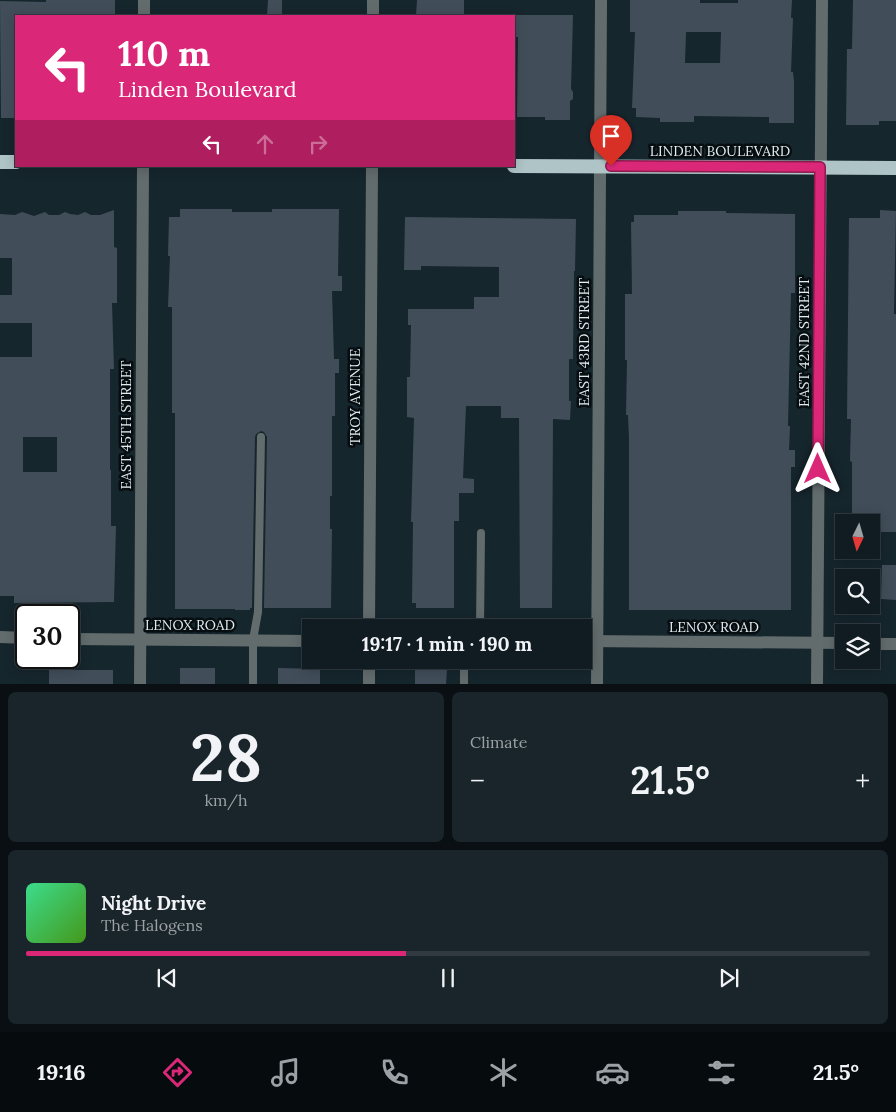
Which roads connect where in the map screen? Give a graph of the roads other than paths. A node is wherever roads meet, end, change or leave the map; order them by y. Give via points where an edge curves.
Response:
1 (144, 0) edge
2 (373, 0) edge
3 (602, 0) edge
4 (822, 0) edge
5 (144, 15) edge
6 (373, 15) edge
7 (0, 162) edge
8 (15, 162) edge
9 (515, 166) edge
10 (600, 166) junction
11 (143, 167) edge
12 (372, 167) edge
13 (820, 167) junction
14 (896, 168) edge
15 (261, 438) dead end
16 (481, 534) dead end
17 (369, 619) edge
18 (480, 619) edge
19 (0, 637) edge
20 (15, 638) edge
21 (80, 639) edge
22 (140, 640) junction
23 (253, 640) junction
24 (302, 640) edge
25 (592, 642) edge
26 (597, 642) junction
27 (817, 643) junction
28 (835, 643) edge
29 (880, 644) edge
30 (896, 644) edge
31 (369, 669) edge
32 (464, 669) edge
33 (140, 684) edge
34 (253, 684) edge
35 (369, 684) edge
36 (464, 684) edge
37 (597, 684) edge
38 (817, 684) edge

1 - 5 street
2 - 6 street
3 - 10 street, EAST 43RD STREET
4 - 13 street, EAST 42ND STREET
7 - 8 highway
9 - 10 highway, LINDEN BOULEVARD
10 - 13 highway, LINDEN BOULEVARD
10 - 26 street, EAST 43RD STREET
11 - 22 street, EAST 45TH STREET
12 - 17 street, TROY AVENUE
13 - 14 highway, LINDEN BOULEVARD
13 - 27 street, EAST 42ND STREET
15 - 23 lane via 258,612
16 - 18 lane
19 - 20 street
21 - 22 street, LENOX ROAD
22 - 23 street, LENOX ROAD
22 - 33 street, EAST 45TH STREET
23 - 24 street, LENOX ROAD
23 - 34 lane
25 - 26 street, LENOX ROAD
26 - 27 street, LENOX ROAD
26 - 37 street, EAST 43RD STREET
27 - 28 street, LENOX ROAD
27 - 38 street, EAST 42ND STREET
29 - 30 street
31 - 35 street
32 - 36 lane

